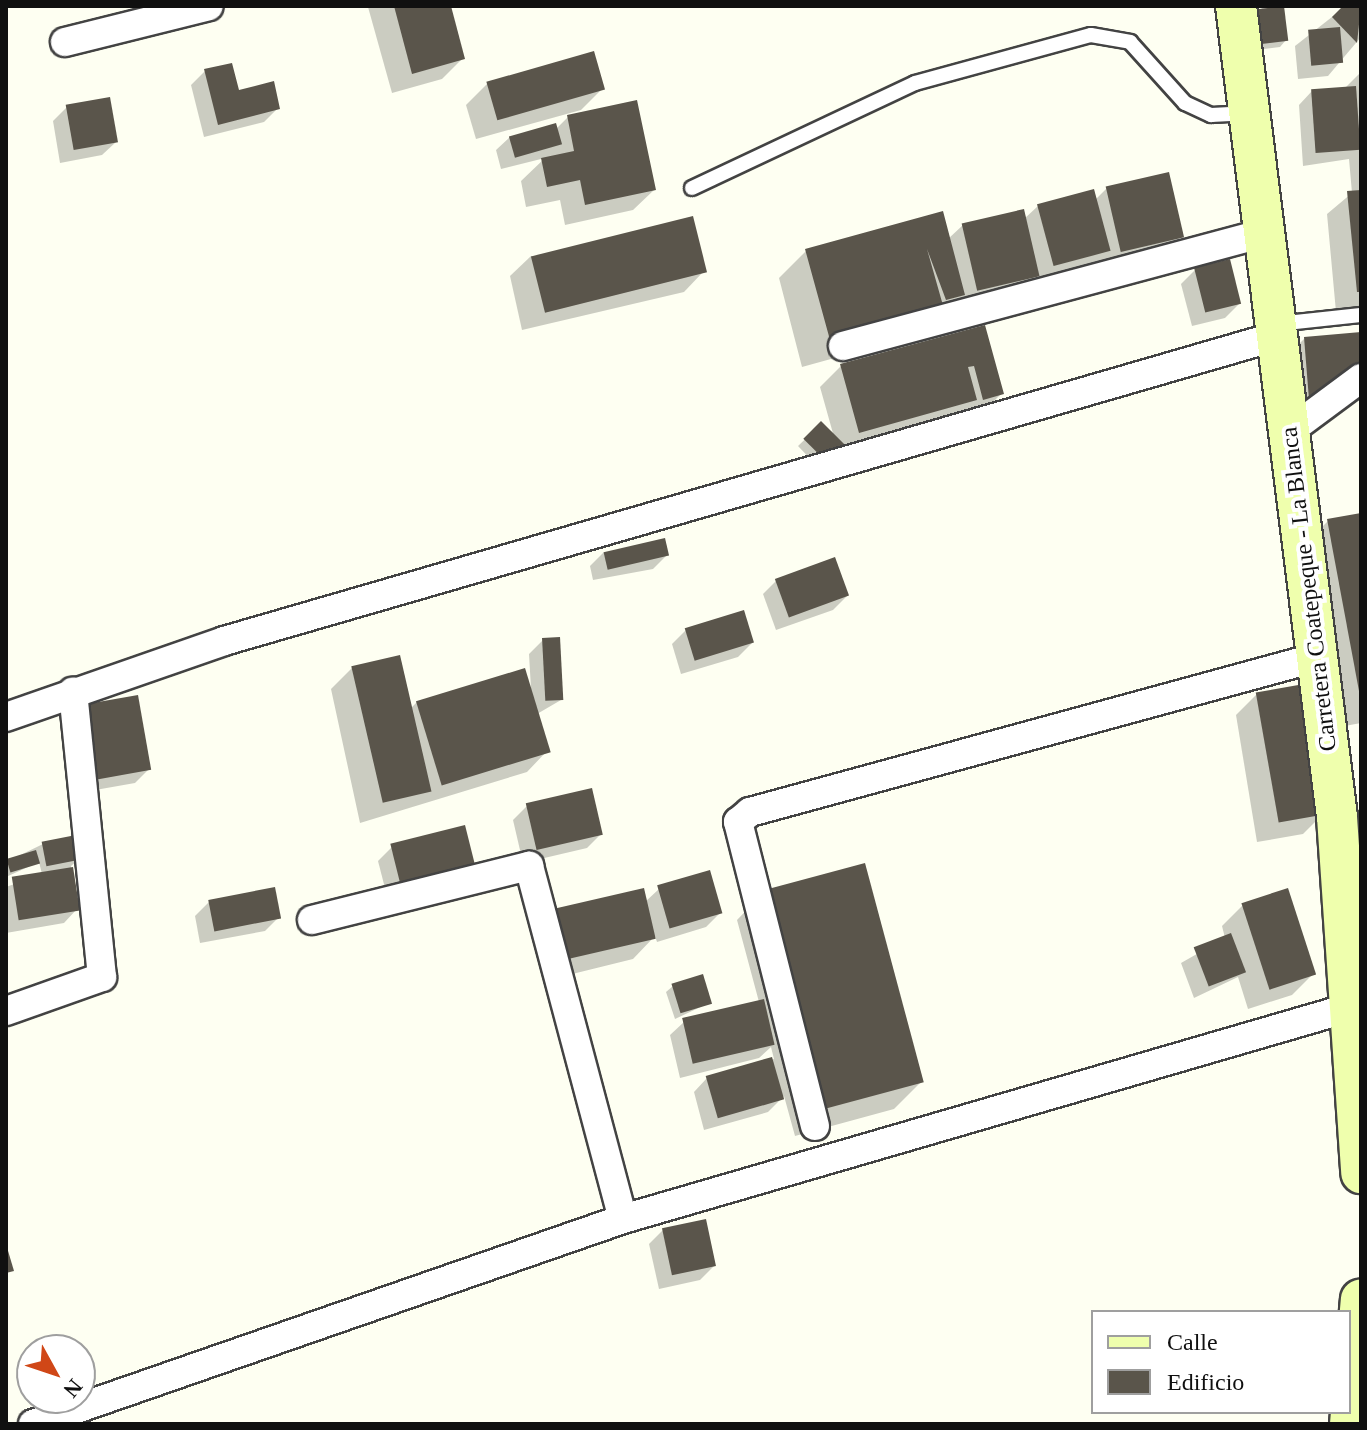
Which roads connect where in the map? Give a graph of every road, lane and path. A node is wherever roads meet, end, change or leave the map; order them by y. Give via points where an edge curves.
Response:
1 (209, 6) edge
2 (1236, 6) edge
3 (65, 42) dead end
4 (1246, 113) junction
5 (692, 188) dead end
6 (1260, 234) junction
7 (1361, 315) edge
8 (1273, 331) junction
9 (843, 346) dead end
10 (1361, 378) edge
11 (1291, 430) junction
12 (1318, 657) junction
13 (73, 691) junction
14 (6, 717) edge
15 (1349, 812) edge
16 (312, 920) dead end
17 (1355, 1006) junction
18 (6, 1011) edge
19 (815, 1126) dead end
20 (1361, 1173) edge
21 (623, 1219) junction
22 (1361, 1299) edge
23 (1351, 1413) edge
24 (33, 1424) edge

1 - 3 street
2 - 4 main road, Carretera Coatepeque - La Blanca
4 - 5 lane via 1211,115 1185,103 1130,42 1091,35 915,83
4 - 6 main road, Carretera Coatepeque - La Blanca
6 - 8 main road, Carretera Coatepeque - La Blanca
6 - 9 street
7 - 8 lane
8 - 11 main road, Carretera Coatepeque - La Blanca
8 - 13 street
10 - 11 street
11 - 12 main road, Carretera Coatepeque - La Blanca
12 - 15 main road, Carretera Coatepeque - La Blanca
12 - 19 street via 750,812 738,822
13 - 14 street
13 - 18 street via 102,977
15 - 17 main road, Carretera Coatepeque - La Blanca
16 - 21 street via 529,866
17 - 20 main road, Carretera Coatepeque - La Blanca
17 - 21 street
21 - 24 street
22 - 23 main road

